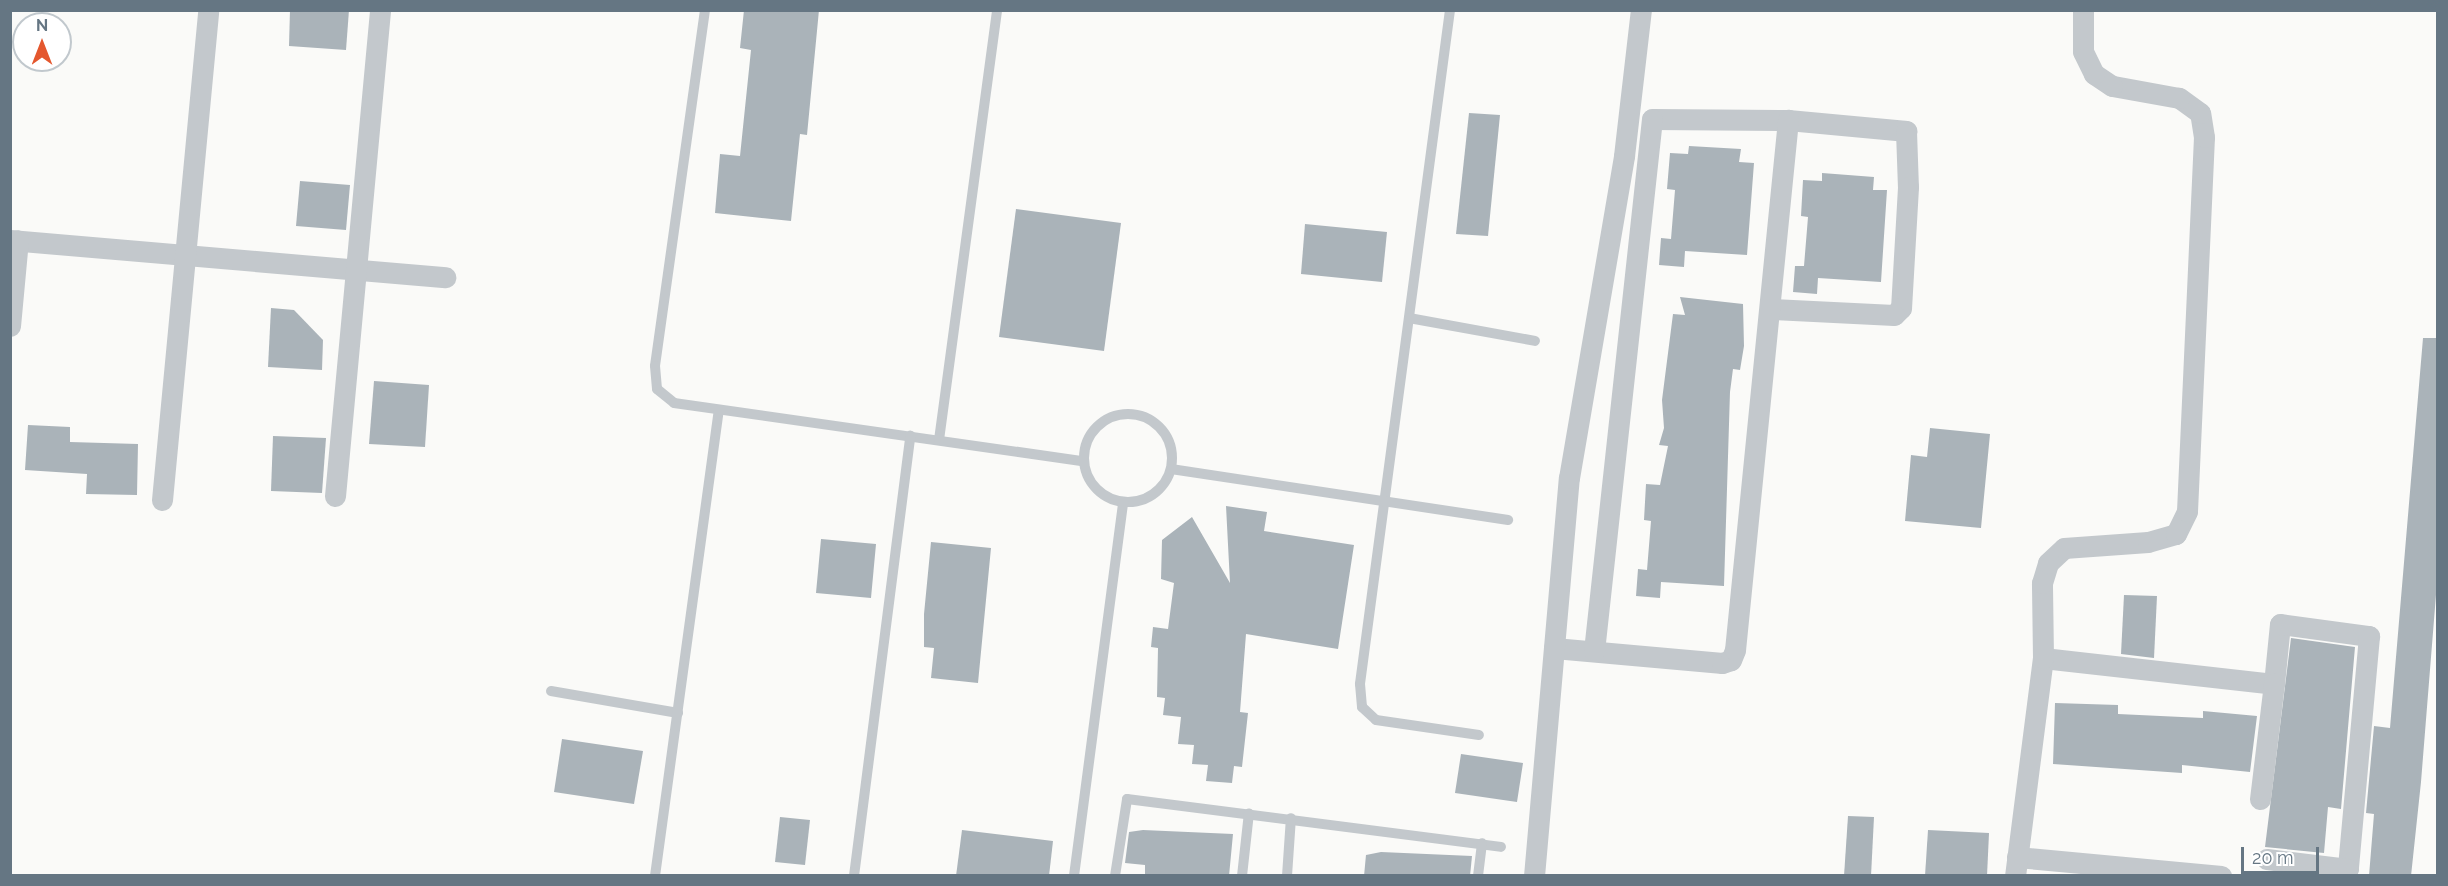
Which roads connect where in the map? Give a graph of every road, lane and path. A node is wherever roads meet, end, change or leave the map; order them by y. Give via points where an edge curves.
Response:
1 (208, 10) edge
2 (380, 10) edge
3 (705, 10) edge
4 (997, 10) edge
5 (1450, 10) edge
6 (1641, 10) edge
7 (2083, 10) edge
8 (1652, 119) junction
9 (1788, 120) junction
10 (1624, 156) junction
11 (14, 240) edge
12 (185, 255) junction
13 (356, 269) junction
14 (446, 277) dead end
15 (1772, 309) junction
16 (1409, 318) junction
17 (10, 326) edge
18 (1535, 341) dead end
19 (720, 410) junction
20 (910, 436) junction
21 (939, 440) junction
22 (1083, 461) junction
23 (1171, 470) junction
24 (334, 496) dead end
25 (162, 500) dead end
26 (1384, 501) junction
27 (1123, 502) junction
28 (1508, 520) dead end
29 (1554, 648) junction
30 (1594, 651) junction
31 (2043, 658) junction
32 (2274, 684) junction
33 (551, 691) dead end
34 (678, 713) junction
35 (1479, 735) dead end
36 (2260, 799) dead end
37 (1249, 813) junction
38 (1291, 818) junction
39 (1482, 843) junction
40 (1501, 847) dead end
41 (2267, 859) dead end
42 (2016, 866) edge
43 (655, 876) edge
44 (854, 876) edge
45 (1074, 876) edge
46 (1116, 876) edge
47 (1242, 876) edge
48 (1287, 876) edge
49 (1478, 876) edge
50 (1534, 876) edge
51 (2221, 876) edge

1 - 12 street
2 - 13 street
3 - 19 lane via 655,366 657,389 674,403
4 - 21 lane
5 - 16 lane
6 - 10 street
7 - 31 street via 2082,51 2094,74 2112,86 2180,98 2200,113 2204,138 2187,511 2176,534 2148,542 2064,548 2048,563 2042,583
8 - 9 street
8 - 10 street
8 - 30 street
9 - 15 street
9 - 15 street via 1906,131 1904,299 1894,315
10 - 29 street via 1569,478
11 - 12 street
11 - 17 street
12 - 13 street
12 - 25 street
13 - 14 street
13 - 24 street
15 - 30 street via 1731,660 1722,663
16 - 18 lane
16 - 26 lane
19 - 20 lane
19 - 34 lane
20 - 21 lane
20 - 44 lane
21 - 22 lane
22 - 23 lane via 1091,432 1102,421 1132,414 1147,417 1168,439
22 - 27 lane via 1096,489
23 - 26 lane
23 - 27 lane via 1153,494
26 - 28 lane
26 - 35 lane via 1359,684 1362,707 1376,720
27 - 45 lane
29 - 30 street
29 - 50 street
31 - 32 street
31 - 42 street
32 - 36 street
32 - 41 street via 2280,624 2369,636 2348,869
33 - 34 lane
34 - 43 lane
37 - 38 lane
37 - 46 lane via 1127,799
37 - 47 lane
38 - 39 lane
38 - 48 lane
39 - 40 lane
39 - 49 lane
42 - 51 street

